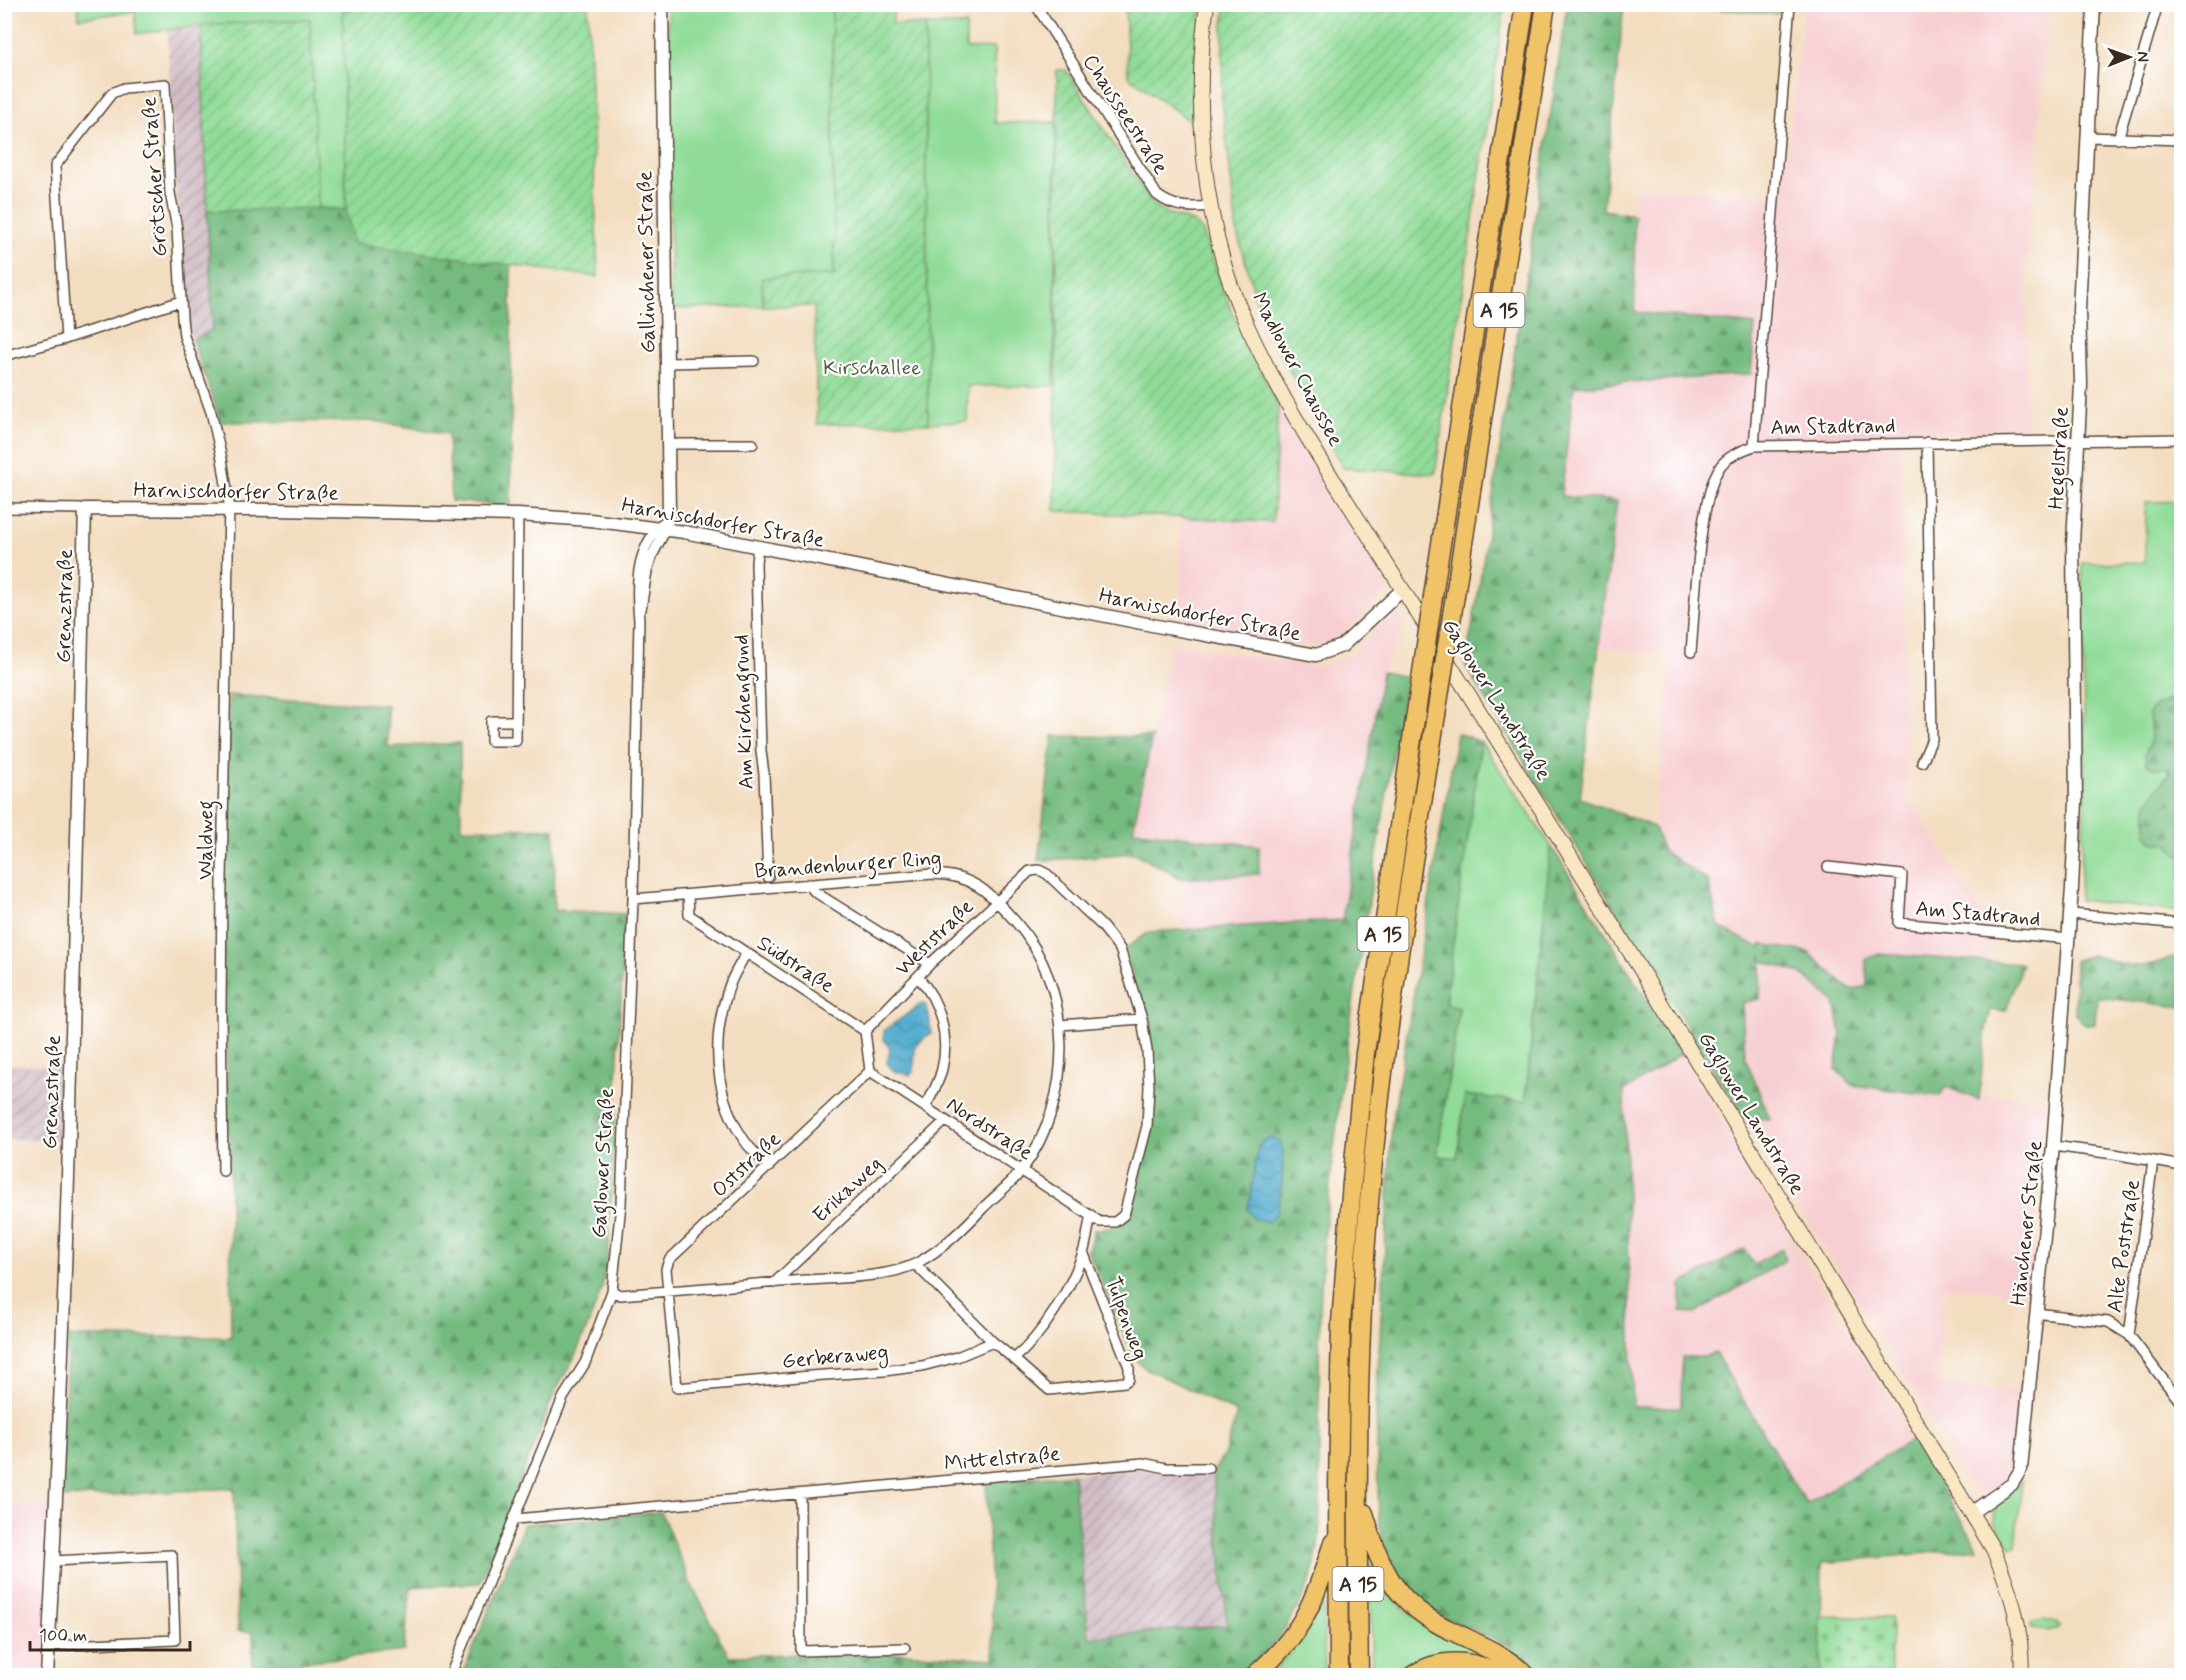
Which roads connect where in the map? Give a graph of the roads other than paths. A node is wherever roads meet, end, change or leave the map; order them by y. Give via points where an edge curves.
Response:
1 (662, 4) edge
2 (1035, 4) edge
3 (1207, 4) edge
4 (1525, 4) edge
5 (1546, 4) edge
6 (1790, 4) edge
7 (2094, 4) edge
8 (2158, 4) edge
9 (2086, 137) junction
10 (2118, 139) junction
11 (2181, 140) edge
12 (1210, 206) junction
13 (181, 300) junction
14 (66, 339) junction
15 (8, 356) edge
16 (754, 361) dead end
17 (667, 363) junction
18 (2181, 439) edge
19 (2078, 441) junction
20 (1927, 442) junction
21 (668, 444) junction
22 (753, 444) dead end
23 (1754, 446) junction
24 (4, 508) edge
25 (86, 509) junction
26 (228, 509) junction
27 (518, 515) junction
28 (664, 525) junction
29 (758, 546) junction
30 (1402, 590) junction
31 (1691, 652) dead end
32 (516, 721) dead end
33 (1922, 762) dead end
34 (1828, 867) dead end
35 (768, 877) dead end
36 (808, 884) junction
37 (688, 895) junction
38 (633, 899) junction
39 (998, 901) junction
40 (2071, 914) junction
41 (2181, 924) edge
42 (2069, 939) junction
43 (746, 952) junction
44 (930, 964) junction
45 (918, 977) junction
46 (1142, 1019) junction
47 (1060, 1024) junction
48 (865, 1030) junction
49 (870, 1071) junction
50 (925, 1107) junction
51 (945, 1120) junction
52 (2054, 1146) junction
53 (2152, 1161) junction
54 (2181, 1166) edge
55 (769, 1167) junction
56 (223, 1171) dead end
57 (1022, 1171) junction
58 (1091, 1215) junction
59 (1083, 1252) junction
60 (915, 1264) junction
61 (774, 1283) junction
62 (612, 1291) junction
63 (668, 1291) junction
64 (2036, 1313) junction
65 (2129, 1335) junction
66 (993, 1342) junction
67 (1014, 1359) junction
68 (676, 1388) joint
69 (2181, 1404) edge
70 (1208, 1468) dead end
71 (1358, 1493) junction
72 (800, 1495) junction
73 (1971, 1513) junction
74 (515, 1519) junction
75 (1338, 1527) junction
76 (53, 1562) junction
77 (49, 1646) junction
78 (904, 1648) dead end
79 (47, 1676) edge
80 (450, 1676) edge
81 (1254, 1676) edge
82 (1339, 1676) edge
83 (1359, 1676) edge
84 (1412, 1676) edge
85 (1500, 1676) edge
86 (1527, 1676) edge
87 (2022, 1676) edge

1 - 17 street, Gallinchener Straße
2 - 12 street, Chausseestraße via 1157,195 1178,207
3 - 12 main road, Madlower Chaussee via 1202,87
4 - 75 highway, A 15, bridge via 1365,1053 1341,1323
5 - 71 highway, A 15, bridge via 1386,1050 1371,1173 1361,1314
6 - 23 street
7 - 9 street, Hegelstraße
8 - 10 street
9 - 10 street
9 - 19 street, Hegelstraße
10 - 11 street
12 - 30 main road, Madlower Chaussee via 1225,267 1258,347
13 - 14 street
13 - 14 street, Grötscher Straße via 177,228 170,193 165,84 124,88 112,93 55,166
13 - 26 street, Grötscher Straße via 184,336 220,450
14 - 15 street
16 - 17 street
17 - 21 street, Gallinchener Straße
18 - 19 street, Am Stadtrand
19 - 20 street, Am Stadtrand
19 - 40 street, Hegelstraße via 2073,544 2076,801
20 - 23 street, Am Stadtrand
20 - 33 street, Am Stadtrand via 1932,739
21 - 22 street
21 - 28 street, Gallinchener Straße
23 - 31 street, Am Stadtrand via 1734,454 1722,464 1713,480 1703,525
24 - 25 street, Harnischdorfer Straße
25 - 26 street, Harnischdorfer Straße
25 - 76 street, Grenzstraße via 75,985
26 - 27 street, Harnischdorfer Straße
26 - 56 street, Waldweg via 221,1011
27 - 28 street, Harnischdorfer Straße
27 - 32 street
28 - 29 street, Harnischdorfer Straße
28 - 38 street, Gaglower Straße via 647,571 639,620
29 - 30 street, Harnischdorfer Straße via 1316,655 1342,646
29 - 35 street, Am Kirchengrund via 760,751
30 - 73 main road, Gaglower Landstraße via 1613,924
34 - 42 street, Am Stadtrand via 1902,875 1899,923
36 - 37 street, Brandenburger Ring
36 - 39 street, Brandenburger Ring via 950,874 973,882
36 - 44 street
37 - 38 street, Brandenburger Ring
37 - 43 street, Südstraße via 689,915
38 - 62 street, Gaglower Straße via 621,1204
39 - 44 street, Weststraße
39 - 46 street, Weststraße via 1030,871 1047,874 1102,926 1120,949
39 - 47 street, Brandenburger Ring via 1022,928 1043,964
40 - 41 street
40 - 42 street, Hänchener Straße
42 - 52 street, Hänchener Straße
43 - 48 street, Südstraße
43 - 55 street via 730,983 718,1024 720,1079 731,1117 741,1135
44 - 45 street, Weststraße
45 - 48 street, Weststraße
45 - 50 street via 938,1008 944,1048 943,1068
46 - 47 street
46 - 58 street via 1149,1078 1147,1126 1124,1215 1115,1222 1100,1222
47 - 57 street, Brandenburger Ring via 1061,1051 1049,1117
48 - 49 street
49 - 50 street, Nordstraße
49 - 55 street, Oststraße
50 - 51 street, Nordstraße
51 - 57 street, Nordstraße
51 - 61 street, Erikaweg
52 - 53 street
52 - 64 street, Hänchener Straße
53 - 54 street
53 - 65 street, Alte Poststraße
55 - 63 street, Oststraße via 669,1260
57 - 58 street, Nordstraße
57 - 60 street, Brandenburger Ring via 954,1239
58 - 59 street, Tulpenweg
59 - 67 street, Tulpenweg via 1057,1305
59 - 67 street, Tulpenweg via 1129,1367 1128,1379 1049,1390
60 - 61 street, Brandenburger Ring via 867,1275
60 - 66 street, Tulpenweg
61 - 63 street, Brandenburger Ring
62 - 63 street, Brandenburger Ring via 620,1295
62 - 74 street, Gaglower Straße via 589,1353 563,1398
63 - 68 street, Oststraße
64 - 65 street, Alte Poststraße via 2108,1322
64 - 73 street, Hänchener Straße via 2021,1469 2012,1484
65 - 69 street, Alte Poststraße
66 - 67 street, Tulpenweg
66 - 68 street, Gerberaweg via 922,1366
70 - 72 street, Mittelstraße via 1166,1468 1143,1463
71 - 83 highway, A 15
71 - 86 highway via 1380,1562 1397,1590 1434,1622 1496,1652
72 - 74 street, Mittelstraße
72 - 78 street via 801,1651
73 - 87 main road, Gaglower Landstraße via 2011,1590 2019,1626
74 - 80 street, Gaglower Straße
75 - 81 highway via 1309,1612 1287,1643
75 - 82 highway, A 15
76 - 77 street, Grenzstraße
76 - 77 street via 172,1555 175,1640
77 - 79 street, Grenzstraße
84 - 85 highway via 1433,1665 1451,1662 1480,1666

